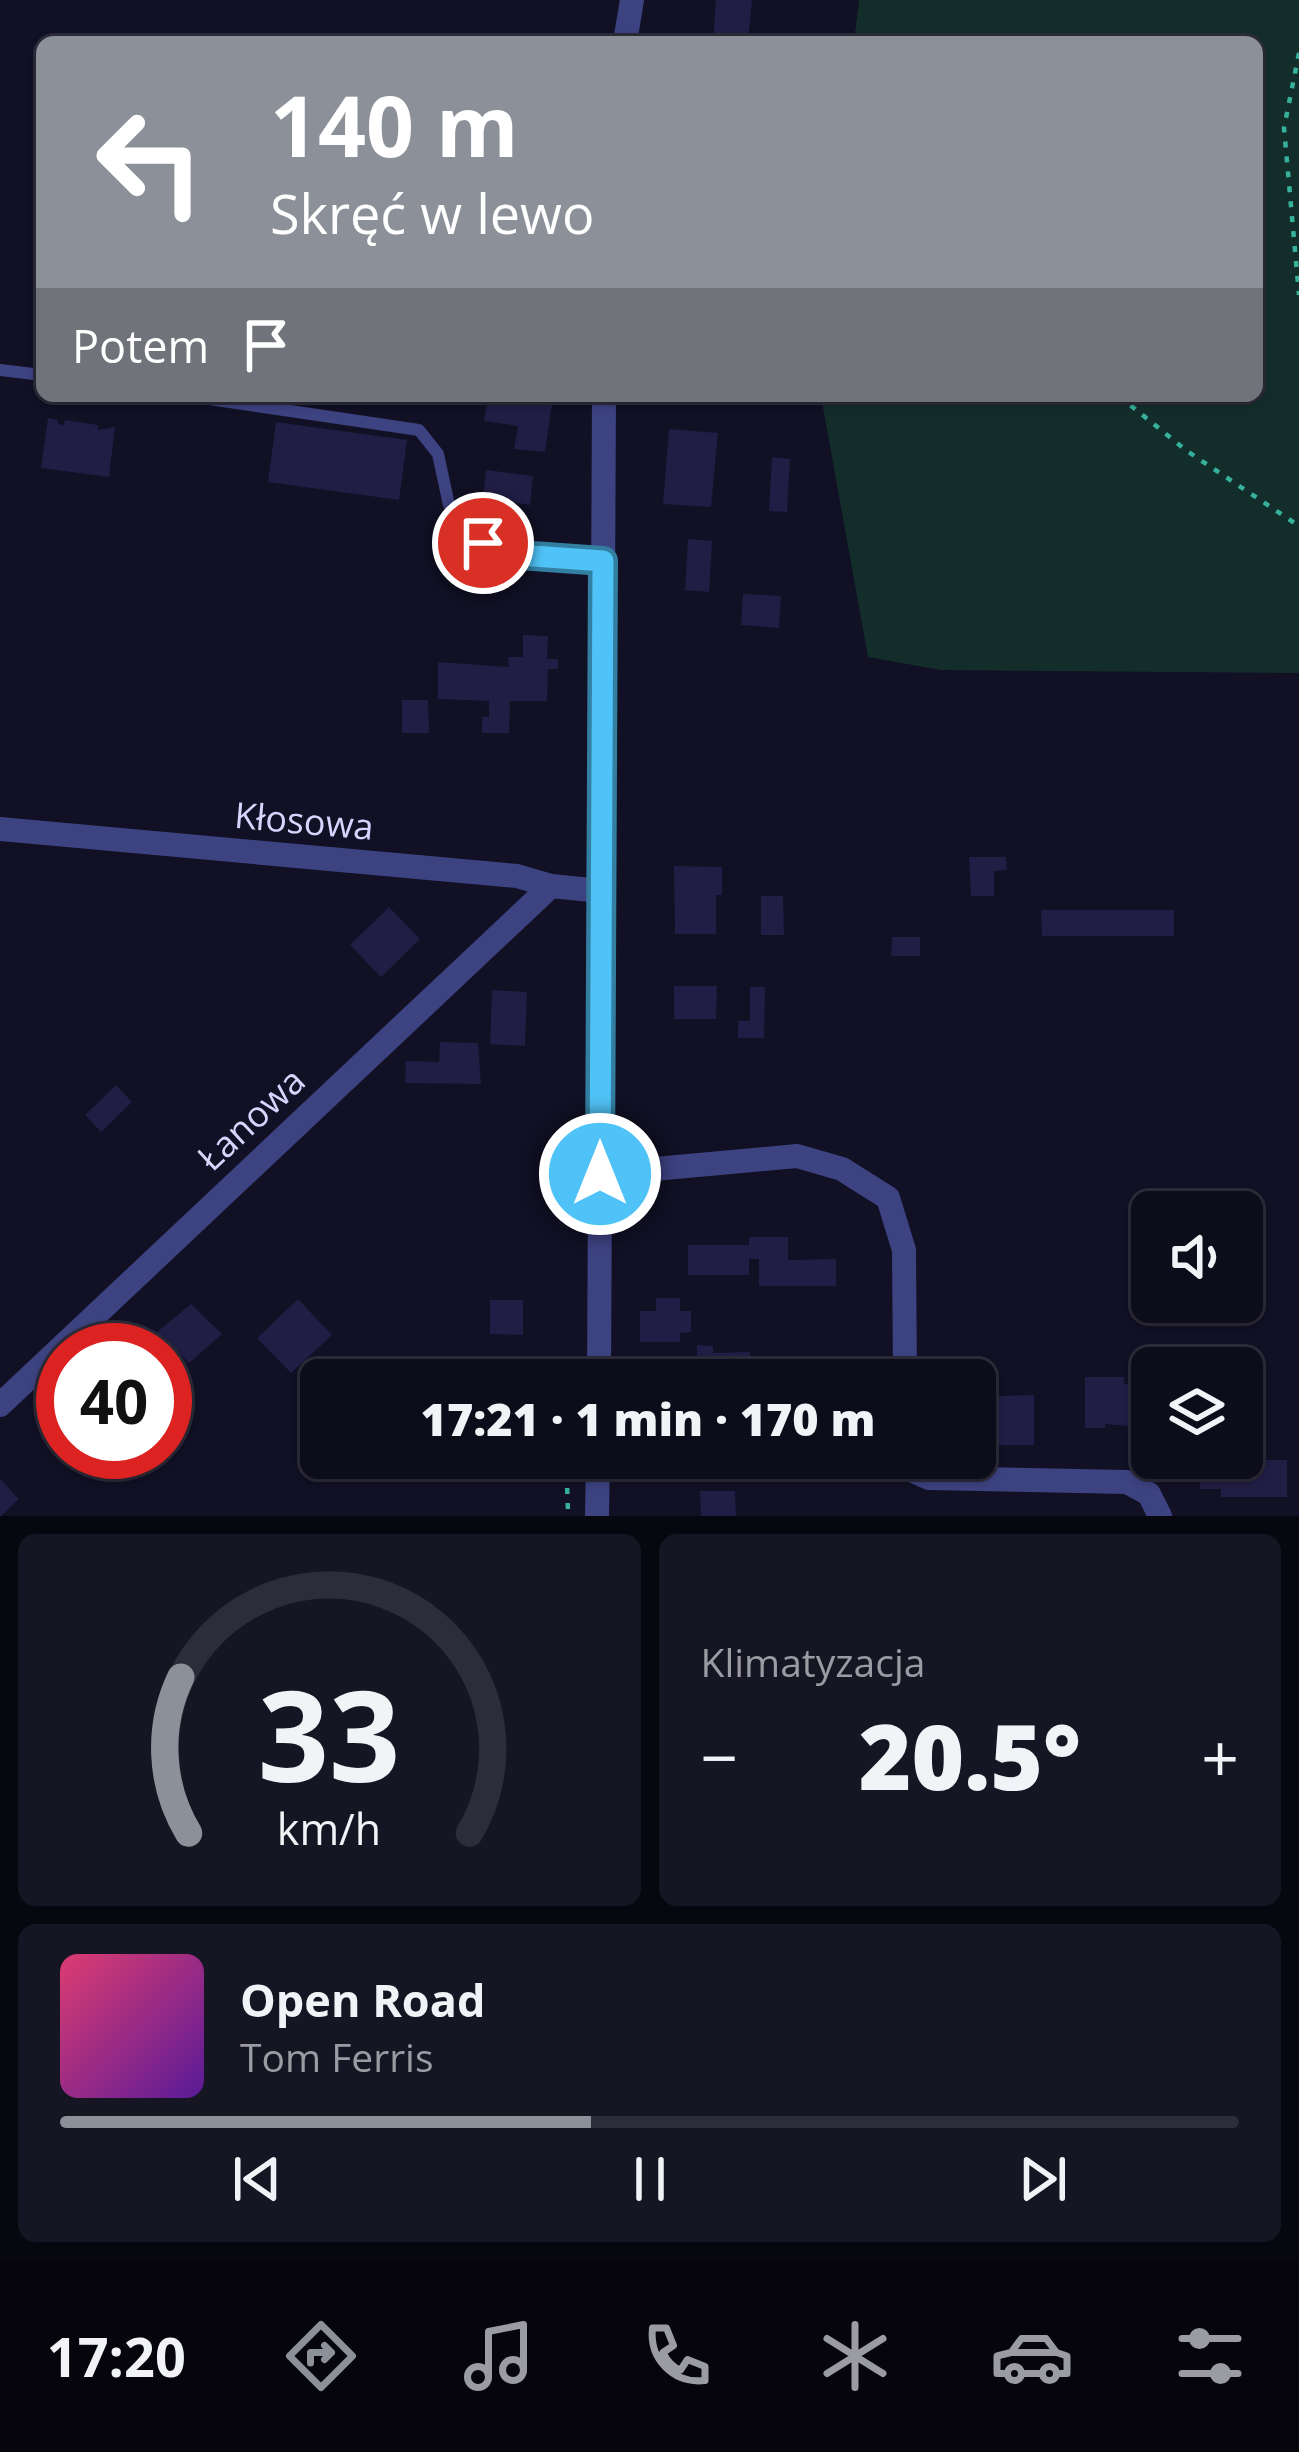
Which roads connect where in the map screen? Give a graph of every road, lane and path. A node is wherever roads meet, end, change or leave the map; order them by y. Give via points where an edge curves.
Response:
1 (632, 0) edge
2 (627, 36) edge
3 (1299, 53) edge
4 (1295, 79) edge
5 (1299, 295) edge
6 (0, 370) edge
7 (36, 374) edge
8 (230, 402) edge
9 (604, 402) edge
10 (1126, 402) edge
11 (1299, 526) edge
12 (603, 561) junction
13 (6, 836) edge
14 (551, 886) junction
15 (601, 891) junction
16 (600, 1174) junction
17 (599, 1359) edge
18 (905, 1359) edge
19 (0, 1405) edge
20 (567, 1479) edge
21 (598, 1479) edge
22 (978, 1479) edge
23 (569, 1516) edge
24 (597, 1516) edge
25 (1160, 1516) edge

1 - 2 street
3 - 4 path
4 - 5 path via 1284,128
6 - 7 lane
8 - 12 lane via 419,430 438,454 449,505 483,543 504,554
9 - 12 street
10 - 11 path
12 - 15 street
13 - 14 street, Kłosowa via 517,876
14 - 15 street, Kłosowa
14 - 19 street, Łanowa
15 - 16 street
16 - 17 street
16 - 18 street via 796,1156 842,1169 888,1198 904,1250
20 - 23 path
21 - 24 street
22 - 25 street via 1127,1482 1149,1494

